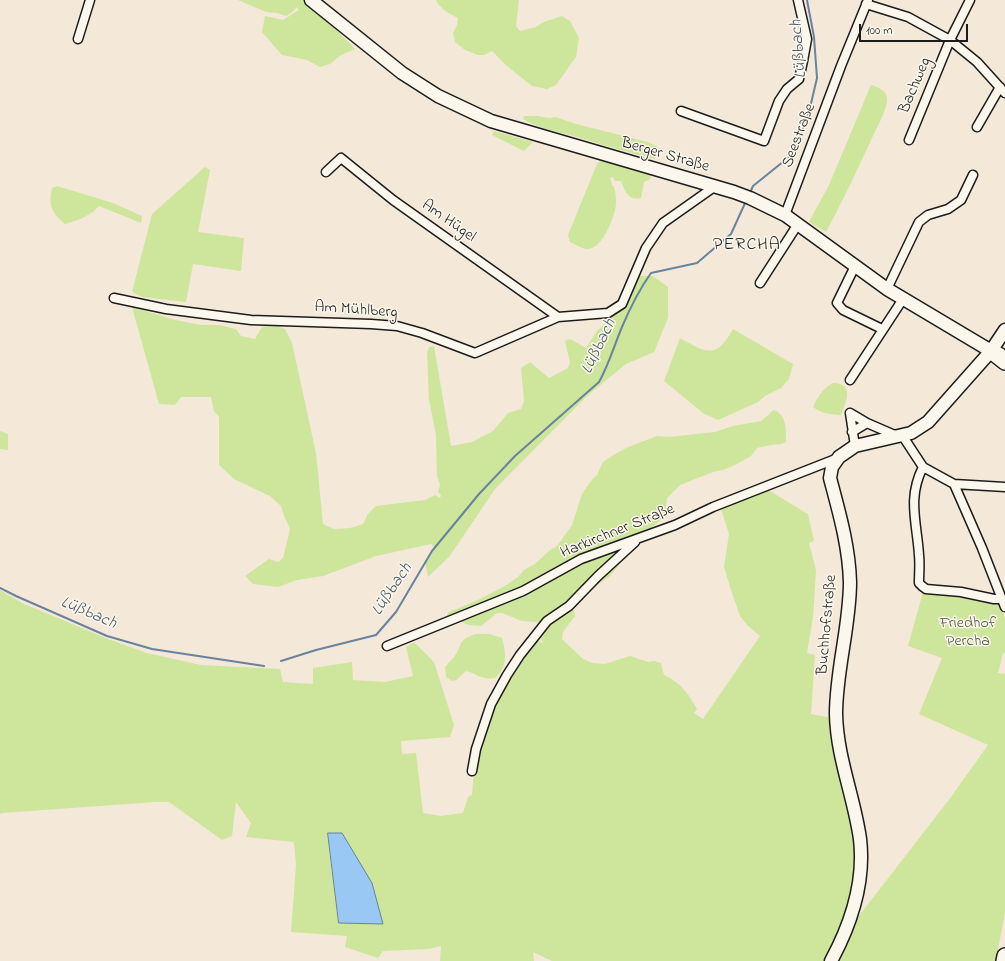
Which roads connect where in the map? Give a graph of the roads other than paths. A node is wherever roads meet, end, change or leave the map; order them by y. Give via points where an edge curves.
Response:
1 (90, 0) edge
2 (798, 0) edge
3 (970, 0) edge
4 (311, 1) edge
5 (867, 2) edge
6 (78, 39) dead end
7 (950, 40) junction
8 (1003, 90) edge
9 (681, 111) dead end
10 (977, 127) dead end
11 (909, 140) dead end
12 (326, 172) dead end
13 (973, 175) dead end
14 (714, 187) junction
15 (785, 215) junction
16 (798, 224) junction
17 (855, 266) junction
18 (760, 283) dead end
19 (887, 289) junction
20 (114, 298) dead end
21 (903, 298) junction
22 (558, 317) junction
23 (882, 329) junction
24 (1005, 330) edge
25 (990, 351) junction
26 (1005, 355) edge
27 (1005, 362) edge
28 (850, 380) dead end
29 (867, 422) junction
30 (852, 432) junction
31 (899, 436) junction
32 (855, 446) junction
33 (839, 457) junction
34 (923, 467) junction
35 (954, 484) junction
36 (1005, 487) edge
37 (637, 540) junction
38 (1002, 598) junction
39 (1005, 608) edge
40 (387, 646) dead end
41 (472, 771) dead end
42 (1005, 956) edge
43 (831, 961) edge
44 (1004, 961) edge

1 - 6 street
2 - 9 street via 807,39 799,79 787,89 779,101 764,141
3 - 7 street, Bachweg
4 - 14 main road, Berger Straße via 402,73 438,96 490,121
5 - 7 street via 908,17
5 - 15 street, Seestraße
7 - 8 street via 977,62
7 - 11 street, Bachweg
8 - 10 street
12 - 22 street, Am Hügel via 341,158 393,200
13 - 19 street via 961,200 948,209 928,215 919,222
14 - 15 main road, Berger Straße via 750,198
14 - 22 street, Am Mühlberg via 663,223 646,248 622,304 608,313
15 - 16 main road, Berger Straße
16 - 17 main road, Berger Straße
16 - 18 street
17 - 19 main road, Berger Straße
17 - 23 street via 837,303 843,310
19 - 21 main road, Berger Straße
20 - 22 street, Am Mühlberg via 166,309 251,320 397,326 476,353
21 - 23 street
21 - 25 main road, Berger Straße
23 - 28 street
24 - 25 main road
25 - 26 main road, Berger Straße
25 - 27 highway
25 - 31 main road via 928,422
29 - 30 street
29 - 30 street via 850,414
29 - 31 street
30 - 32 street
31 - 32 main road
31 - 34 street
32 - 33 main road
33 - 37 street, Harkirchner Straße
33 - 43 main road, Buchhofstraße via 832,467 830,478 848,555 850,582 837,704 837,735 860,839 860,880 851,914
34 - 35 street
34 - 38 street via 914,493 919,582 926,589
35 - 36 street
35 - 38 street
37 - 40 street, Harkirchner Straße via 581,559 523,591
37 - 41 street via 570,606 547,621 520,655 491,704 476,749
38 - 39 street
42 - 44 highway

